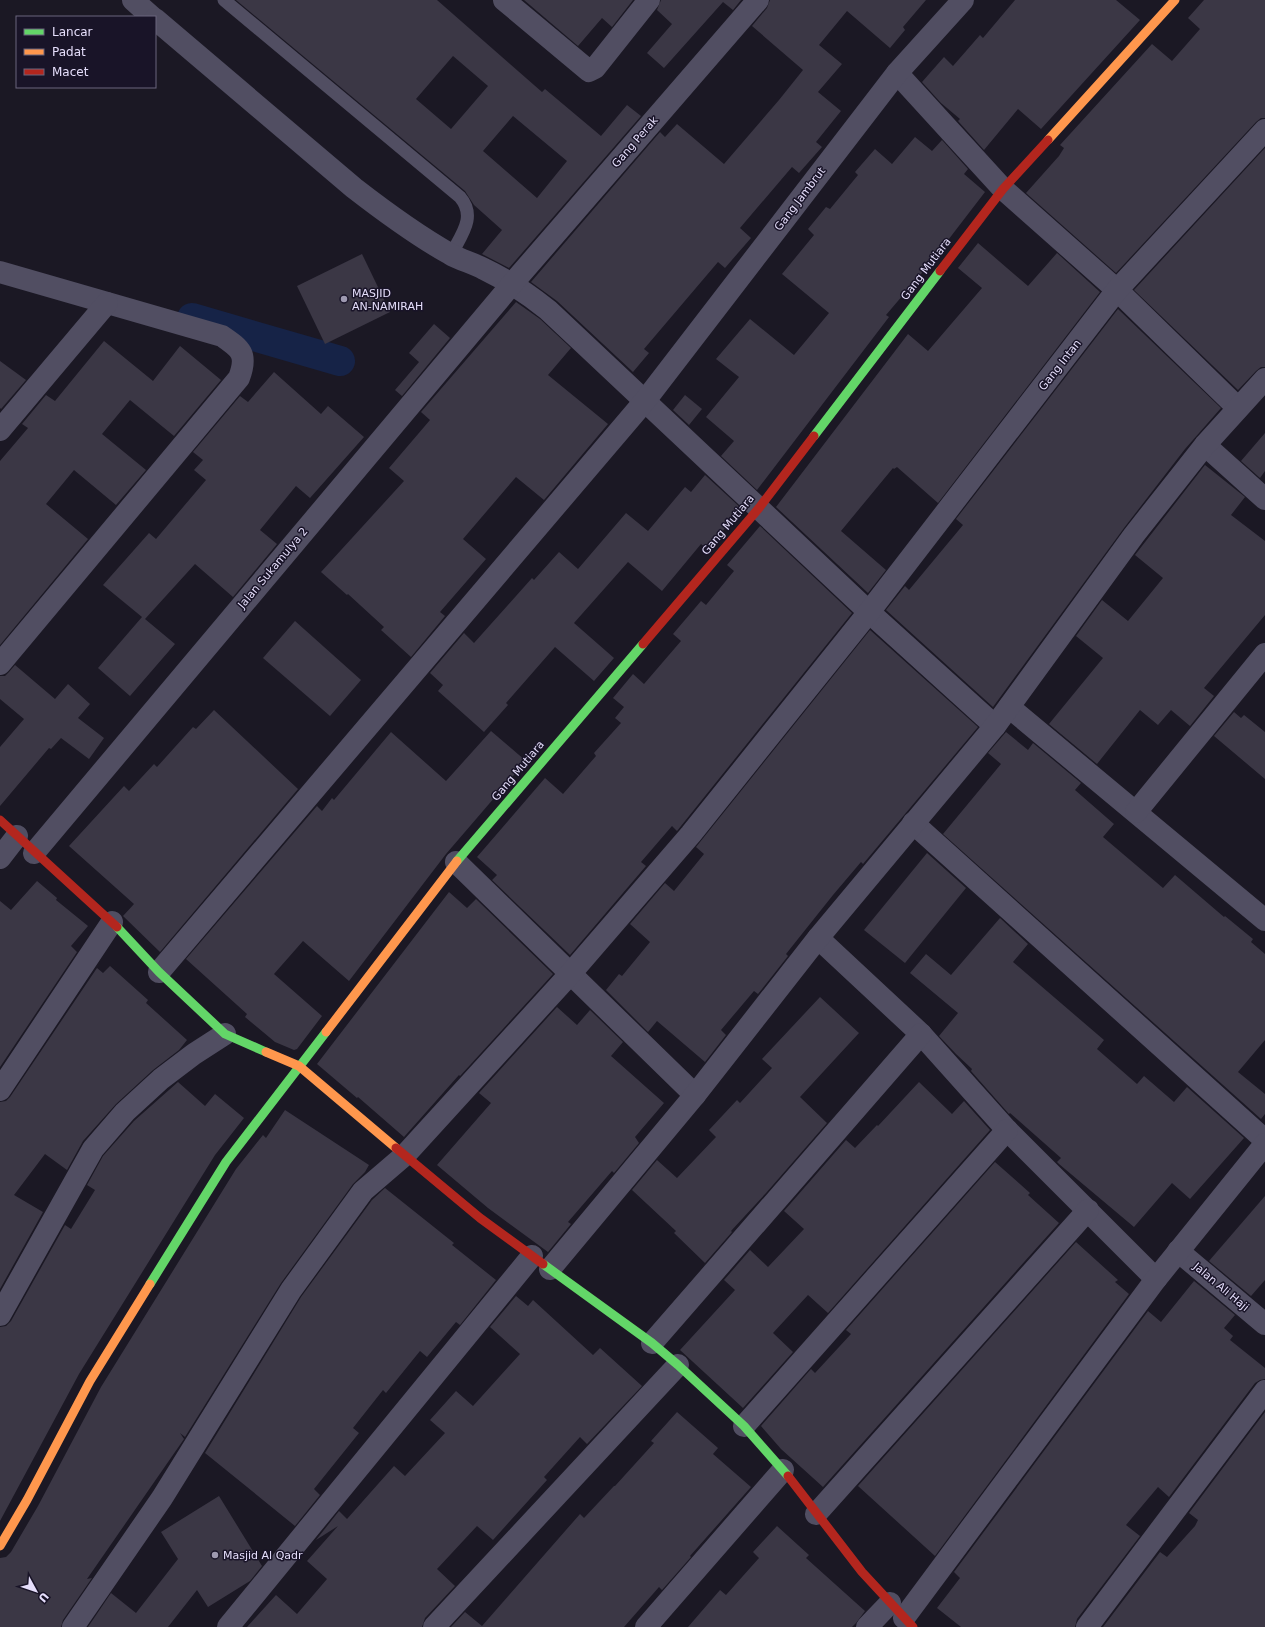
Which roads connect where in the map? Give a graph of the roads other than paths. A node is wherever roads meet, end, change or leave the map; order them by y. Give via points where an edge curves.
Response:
1 (224, 0) edge
2 (504, 0) edge
3 (649, 0) edge
4 (758, 0) edge
5 (963, 0) edge
6 (1175, 0) edge
7 (148, 9) edge
8 (897, 73) junction
9 (1265, 130) edge
10 (1002, 189) junction
11 (451, 255) junction
12 (3, 277) edge
13 (512, 284) junction
14 (1117, 290) junction
15 (107, 303) junction
16 (1265, 379) edge
17 (644, 402) junction
18 (1238, 408) junction
19 (0, 430) edge
20 (1205, 445) junction
21 (1265, 499) edge
22 (759, 508) junction
23 (869, 612) junction
24 (1265, 654) edge
25 (0, 664) edge
26 (1009, 707) junction
27 (995, 726) junction
28 (1136, 812) junction
29 (0, 820) edge
30 (913, 823) junction
31 (17, 836) junction
32 (34, 853) junction
33 (0, 858) edge
34 (456, 862) junction
35 (1265, 920) edge
36 (112, 922) junction
37 (818, 938) junction
38 (159, 972) junction
39 (571, 973) junction
40 (225, 1034) junction
41 (921, 1034) junction
42 (300, 1066) junction
43 (0, 1090) edge
44 (695, 1095) junction
45 (1008, 1130) junction
46 (1265, 1140) edge
47 (1265, 1144) edge
48 (405, 1155) junction
49 (1088, 1210) junction
50 (1178, 1251) junction
51 (532, 1256) junction
52 (550, 1269) junction
53 (1156, 1279) junction
54 (0, 1315) edge
55 (1265, 1324) edge
56 (652, 1343) junction
57 (678, 1365) junction
58 (1265, 1391) edge
59 (744, 1426) junction
60 (783, 1470) junction
61 (816, 1514) junction
62 (0, 1546) edge
63 (902, 1616) edge
64 (73, 1627) edge
65 (228, 1627) edge
66 (434, 1627) edge
67 (646, 1627) edge
68 (867, 1627) edge
69 (1087, 1627) edge

1 - 11 lane via 460,197 468,210 468,220
2 - 3 street via 590,71
4 - 13 street, Gang Perak
5 - 8 street, Gang Jambrut
6 - 10 street, Gang Mutiara
7 - 11 street via 354,188 415,234
8 - 10 street
8 - 17 street, Gang Jambrut
9 - 14 street, Gang Intan
10 - 14 street
10 - 22 street, Gang Mutiara
11 - 13 street
12 - 15 street
13 - 17 street via 548,310
13 - 32 street, Jalan Sukamulya 2
14 - 18 street
14 - 23 street, Gang Intan
15 - 19 street
15 - 25 street via 222,336 235,345 242,354 244,364 239,378
16 - 18 street
17 - 22 street
17 - 38 street, Gang Jambrut
18 - 20 street
20 - 21 street
20 - 26 street via 1134,535
22 - 23 street
22 - 34 street, Gang Mutiara
23 - 27 street
23 - 39 street, Gang Intan via 691,834
24 - 28 street
26 - 27 street
26 - 28 street
27 - 30 street
28 - 35 street
29 - 31 street
30 - 37 street
30 - 46 street
31 - 32 street
31 - 33 street
32 - 36 street
34 - 39 street
34 - 42 street, Gang Mutiara
36 - 38 street
36 - 43 street
37 - 41 street
37 - 44 street
38 - 40 street
39 - 44 street
39 - 48 street, Gang Intan
40 - 42 street
40 - 54 street via 161,1079 126,1112 93,1149
41 - 45 street
41 - 56 street
42 - 48 street
42 - 62 street, Gang Mutiara via 226,1162 198,1205 90,1381
44 - 52 street
45 - 49 street
45 - 59 street
47 - 50 street
48 - 51 street via 480,1218
48 - 64 street, Gang Intan via 363,1191 291,1290 162,1498
49 - 53 street
49 - 61 street
50 - 53 street
50 - 55 street, Jalan Ali Haji
51 - 52 street
51 - 65 street
52 - 56 street
53 - 63 street
56 - 57 street
57 - 59 street
57 - 66 street
58 - 69 street
59 - 60 street
60 - 61 street
60 - 67 street
61 - 63 street via 862,1572
63 - 68 street

